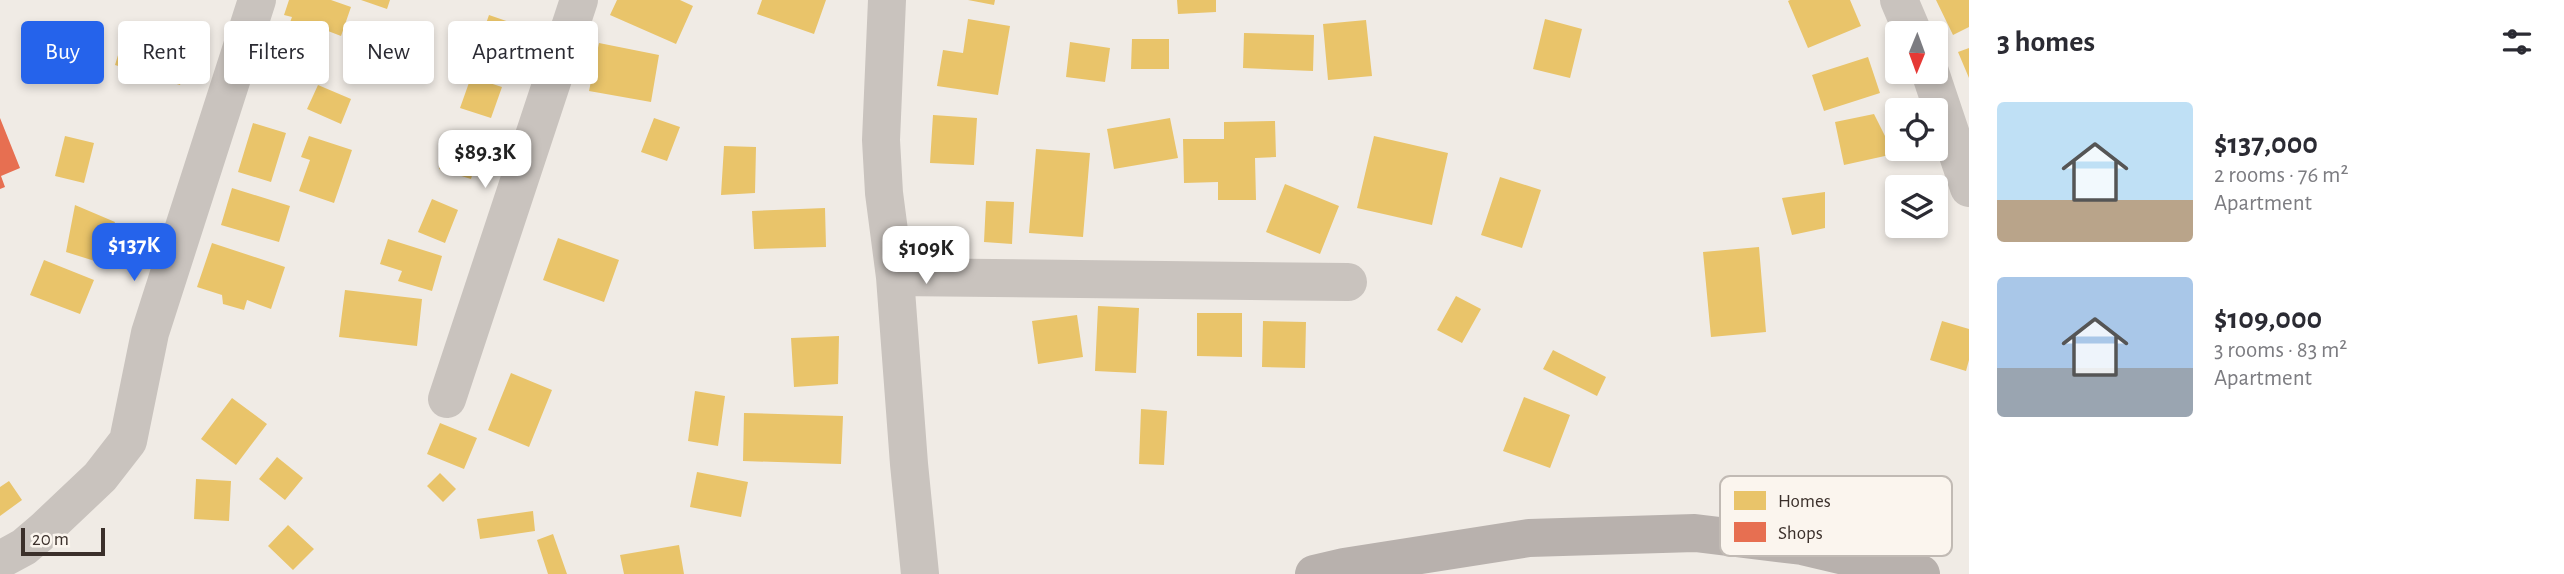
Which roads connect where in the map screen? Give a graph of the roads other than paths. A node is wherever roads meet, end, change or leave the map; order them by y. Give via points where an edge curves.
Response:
1 (257, 0) edge
2 (579, 0) edge
3 (887, 0) edge
4 (1899, 0) edge
5 (1908, 21) edge
6 (1934, 84) edge
7 (1969, 188) edge
8 (895, 277) junction
9 (1348, 282) dead end
10 (447, 399) dead end
11 (1720, 536) edge
12 (1844, 556) edge
13 (0, 560) edge
14 (920, 574) edge
15 (1314, 574) edge
16 (1921, 574) edge

1 - 13 street via 154,320 128,441 100,477 44,530
2 - 10 street
3 - 8 street via 881,140
4 - 5 street
6 - 7 street
8 - 9 street
8 - 14 street
11 - 15 main road via 1529,538
12 - 16 main road

